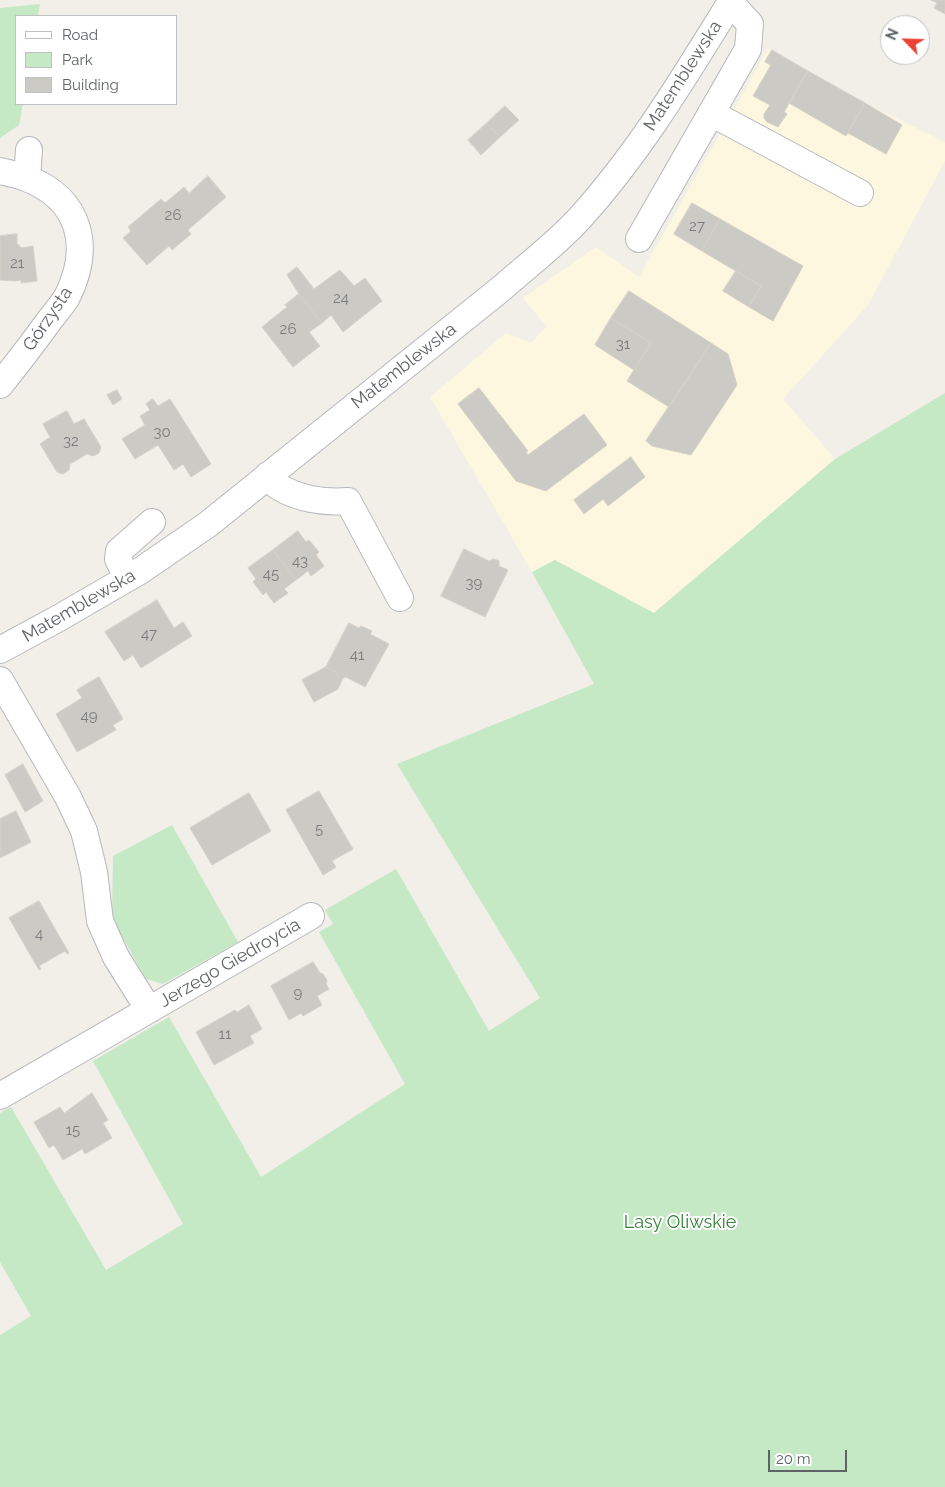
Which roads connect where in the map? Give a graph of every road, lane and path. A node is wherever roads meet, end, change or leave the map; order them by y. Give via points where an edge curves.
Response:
1 (731, 1) edge
2 (711, 113) junction
3 (29, 150) dead end
4 (0, 171) edge
5 (27, 178) junction
6 (860, 193) dead end
7 (639, 239) dead end
8 (0, 385) edge
9 (268, 475) junction
10 (152, 522) dead end
11 (127, 578) junction
12 (400, 598) dead end
13 (0, 650) edge
14 (0, 680) edge
15 (311, 916) dead end
16 (149, 1010) junction
17 (0, 1096) edge

1 - 2 street via 750,24 748,48
1 - 9 street, Matemblewska via 662,112 578,220 502,288
2 - 6 street
2 - 7 street
3 - 5 street
4 - 5 street, Górzysta
5 - 8 street, Górzysta via 46,189 70,212 79,236 79,263 66,298
9 - 11 street, Matemblewska via 207,525
9 - 12 street via 278,486 307,498 348,501
10 - 11 street via 119,551 118,560
11 - 13 street, Matemblewska
14 - 16 street, Jerzego Giedroycia via 68,797 84,831 94,872 100,921 116,957
15 - 16 street, Jerzego Giedroycia
16 - 17 street, Jerzego Giedroycia

